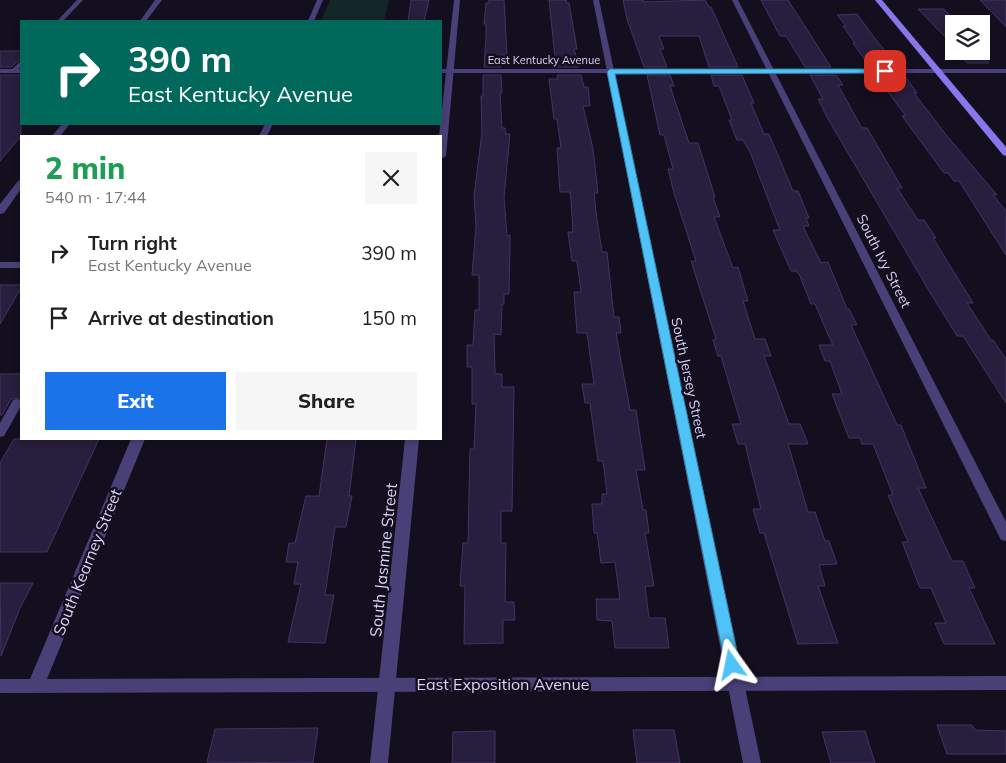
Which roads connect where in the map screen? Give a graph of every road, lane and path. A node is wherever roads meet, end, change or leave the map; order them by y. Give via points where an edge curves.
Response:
1 (80, 0) edge
2 (160, 0) edge
3 (320, 0) edge
4 (457, 0) edge
5 (596, 0) edge
6 (735, 0) edge
7 (878, 0) edge
8 (61, 20) edge
9 (144, 20) edge
10 (311, 20) edge
11 (772, 71) junction
12 (937, 71) junction
13 (1006, 71) edge
14 (0, 72) edge
15 (17, 72) edge
16 (446, 72) edge
17 (610, 72) junction
18 (65, 125) edge
19 (57, 135) edge
20 (442, 139) edge
21 (1006, 153) edge
22 (20, 184) edge
23 (0, 211) edge
24 (20, 264) edge
25 (0, 265) edge
26 (17, 403) dead end
27 (0, 433) edge
28 (138, 440) edge
29 (412, 440) edge
30 (1006, 536) edge
31 (1006, 683) edge
32 (388, 684) junction
33 (736, 684) junction
34 (0, 686) edge
35 (36, 686) junction
36 (379, 763) edge
37 (752, 763) edge

1 - 8 lane
2 - 9 street
3 - 10 street
4 - 16 street
5 - 17 street, South Jersey Street
6 - 11 street, South Ivy Street
7 - 12 main road
11 - 12 street, East Kentucky Avenue
11 - 17 street, East Kentucky Avenue
11 - 30 street, South Ivy Street
12 - 13 street, East Kentucky Avenue
12 - 21 main road
14 - 15 street
16 - 17 street, East Kentucky Avenue
16 - 20 street
17 - 33 street, South Jersey Street
18 - 19 street
22 - 23 street
24 - 25 street
26 - 27 lane
28 - 35 street, South Kearney Street
29 - 32 street, South Jasmine Street
31 - 33 street, East Exposition Avenue
32 - 33 street, East Exposition Avenue
32 - 35 street, East Exposition Avenue
32 - 36 street, South Jasmine Street
33 - 37 street, South Jersey Street
34 - 35 street, East Exposition Avenue

